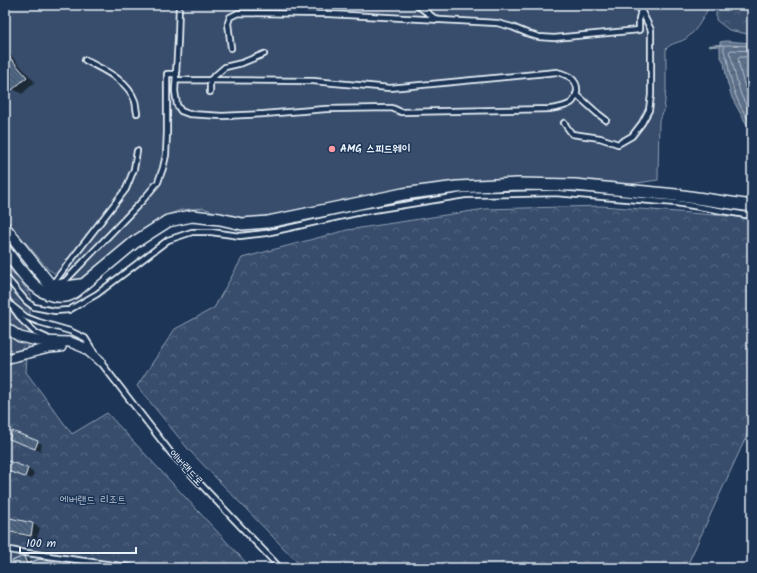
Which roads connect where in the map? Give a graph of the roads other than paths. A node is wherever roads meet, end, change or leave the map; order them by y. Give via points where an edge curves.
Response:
1 (179, 5) edge
2 (416, 5) edge
3 (641, 7) edge
4 (438, 20) junction
5 (231, 48) dead end
6 (264, 54) dead end
7 (85, 60) dead end
8 (177, 74) junction
9 (176, 80) junction
10 (210, 80) junction
11 (210, 92) dead end
12 (576, 94) junction
13 (137, 113) dead end
14 (606, 120) dead end
15 (564, 123) dead end
16 (137, 151) dead end
17 (752, 206) edge
18 (752, 216) edge
19 (5, 228) edge
20 (5, 250) edge
21 (5, 276) edge
22 (85, 284) junction
23 (51, 286) junction
24 (5, 297) edge
25 (11, 305) junction
26 (5, 327) edge
27 (55, 342) junction
28 (67, 347) junction
29 (5, 358) edge
30 (100, 361) junction
31 (5, 549) edge
32 (134, 568) edge
33 (280, 568) edge

1 - 8 lane
2 - 4 lane
3 - 4 lane via 639,30 554,38 539,37 497,23
3 - 15 lane via 651,30 651,95 649,110 642,123 632,136 618,144 600,138 572,134
4 - 5 lane via 329,14 238,13 230,16 228,23
6 - 10 lane via 242,64 225,67
7 - 13 lane via 117,77 127,87 135,101
8 - 9 lane
8 - 23 lane via 167,74 166,155 158,182 65,280
9 - 10 lane
9 - 12 lane via 176,100 181,111 189,114 222,116 392,108 401,112 550,109 572,103
10 - 11 lane
10 - 12 lane via 313,81 390,88 557,72 568,75 575,82
12 - 14 lane
16 - 23 lane via 134,169 126,188
17 - 22 street via 676,195 574,185 518,184 457,187 403,194 268,222 242,224 192,216 168,221 135,242
18 - 21 lane via 676,203 555,193 465,195 361,212 266,233 240,236 192,232 168,240 97,294 69,310 55,311 34,307
19 - 23 street
20 - 22 street via 28,280 39,290 52,296 66,296
22 - 23 street via 69,288
24 - 25 lane
25 - 27 lane via 36,333
25 - 30 lane, 에버랜드로 via 39,322 85,338
26 - 27 street via 20,337
27 - 28 lane
27 - 30 street via 70,342 85,348
28 - 29 street via 49,348
28 - 30 street
30 - 33 lane, 에버랜드로 via 171,453
31 - 32 lane

